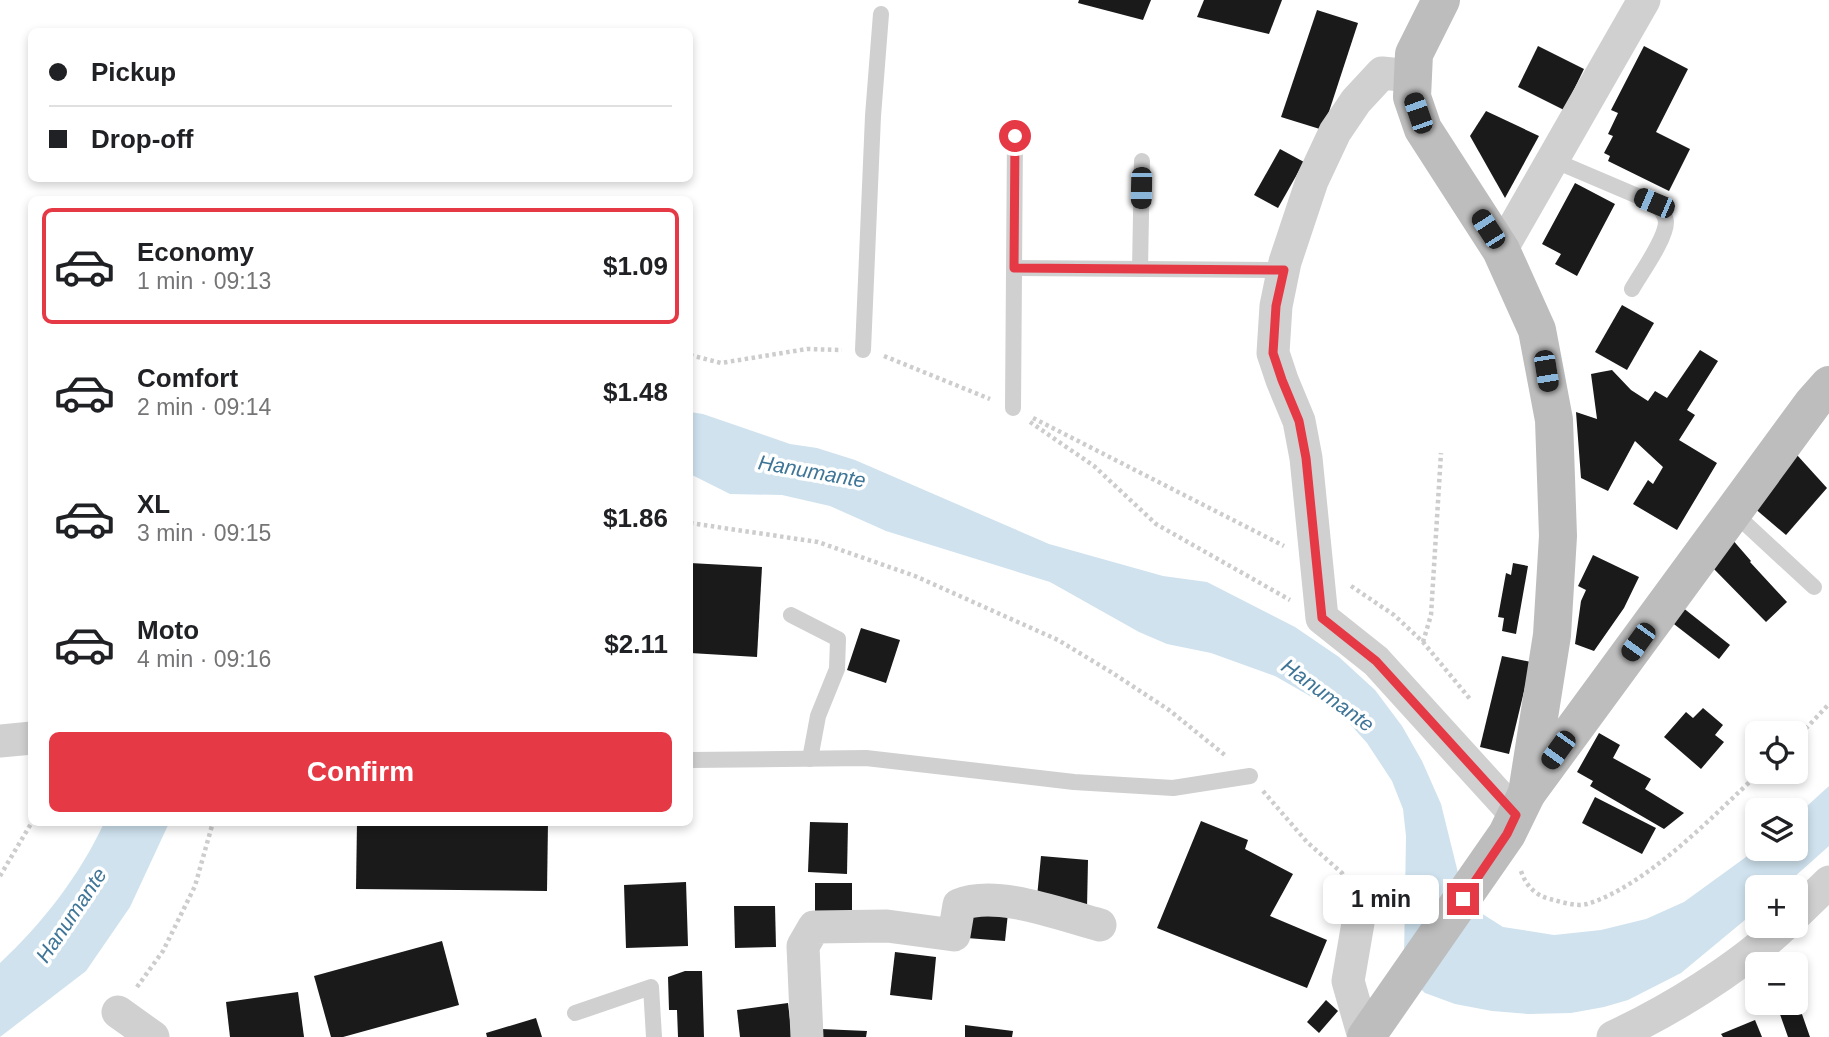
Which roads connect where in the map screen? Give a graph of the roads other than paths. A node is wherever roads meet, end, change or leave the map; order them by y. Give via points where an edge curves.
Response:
1 (1441, 0) edge
2 (1644, 0) edge
3 (881, 14) dead end
4 (1411, 76) junction
5 (1015, 136) dead end
6 (1553, 160) junction
7 (1142, 161) dead end
8 (1501, 250) junction
9 (1014, 268) junction
10 (1140, 269) junction
11 (1284, 270) junction
12 (1632, 289) dead end
13 (863, 350) road end
14 (1829, 385) edge
15 (1013, 408) road end
16 (1734, 513) junction
17 (1814, 587) dead end
18 (791, 615) dead end
19 (28, 738) edge
20 (0, 741) edge
21 (810, 759) junction
22 (693, 760) edge
23 (1250, 776) road end
24 (1510, 825) junction
25 (1829, 882) edge
26 (1808, 902) edge
27 (1358, 923) road end
28 (1100, 925) dead end
29 (1767, 938) edge
30 (118, 1012) road end
31 (575, 1013) dead end
32 (1369, 1032) edge
33 (153, 1037) edge
34 (654, 1037) edge
35 (807, 1037) edge
36 (1613, 1037) edge

1 - 4 street via 1414,54
2 - 6 street
3 - 13 lane
4 - 8 street via 1412,97 1423,129
4 - 11 street via 1382,73 1335,132 1312,181
5 - 9 lane
6 - 8 street
6 - 12 lane via 1654,203 1662,211 1665,232
7 - 10 lane
8 - 24 street via 1537,330 1554,419 1558,536 1552,635
9 - 10 lane
9 - 15 lane
10 - 11 lane
11 - 24 street via 1273,353 1299,421 1306,458 1322,618 1376,661
14 - 16 street
16 - 17 lane
16 - 24 street
18 - 21 lane via 838,639 837,669 818,716
19 - 20 street
21 - 22 lane
21 - 23 lane via 866,758 1074,782 1173,788
24 - 32 street
25 - 26 street
27 - 32 street via 1348,981
28 - 35 street via 1013,902 972,899 959,905 954,935 887,926 814,927 803,946
29 - 36 street via 1703,987
30 - 33 street
31 - 34 lane via 651,987

